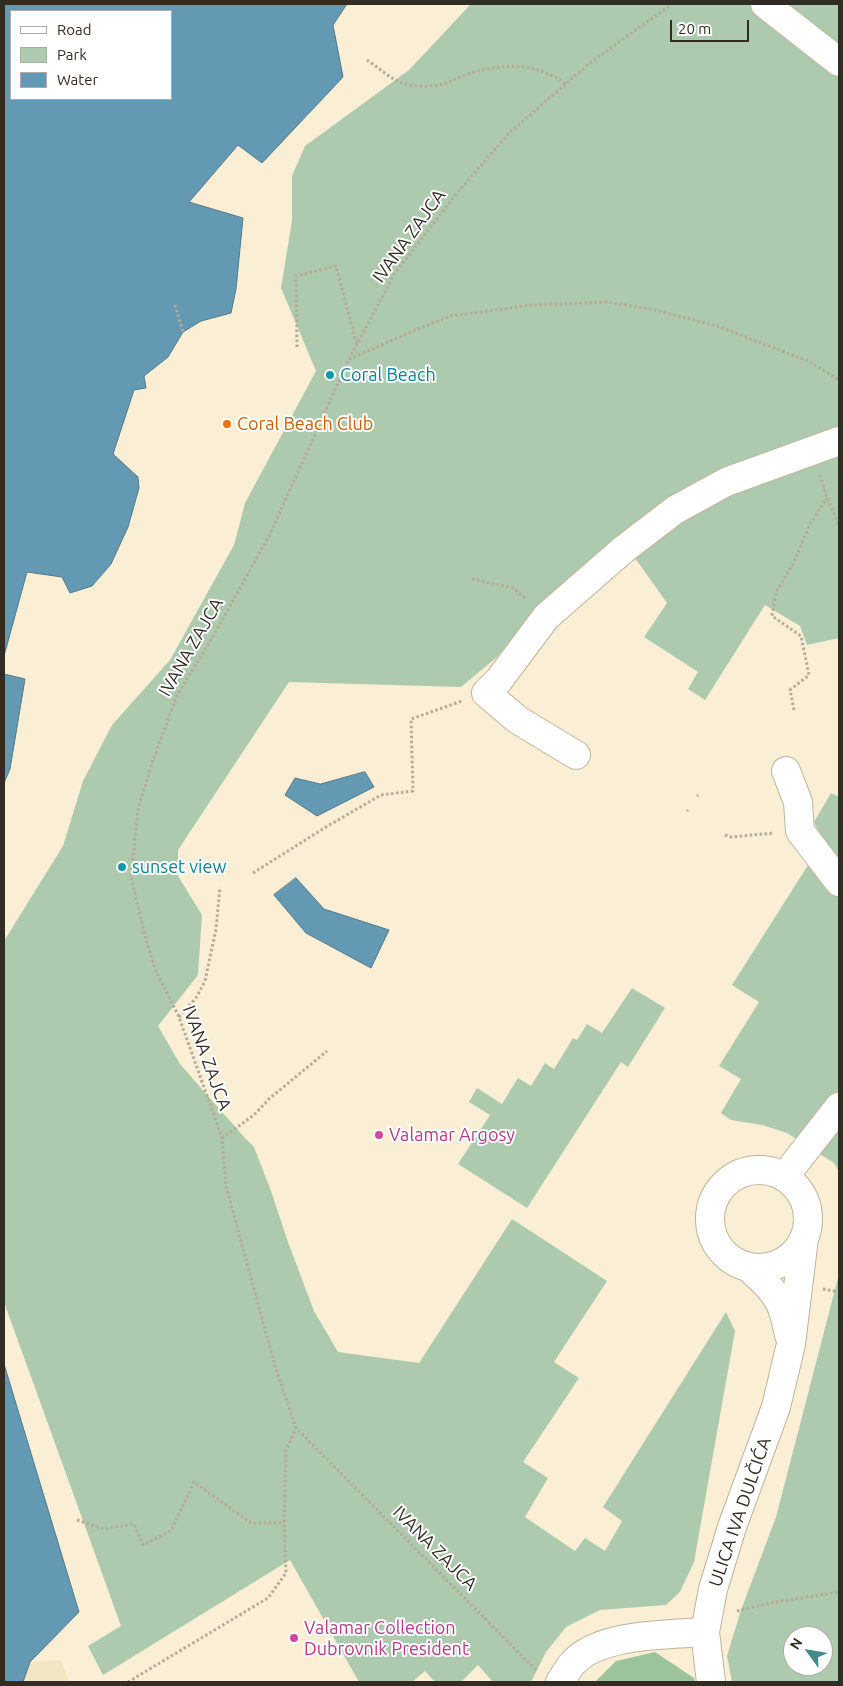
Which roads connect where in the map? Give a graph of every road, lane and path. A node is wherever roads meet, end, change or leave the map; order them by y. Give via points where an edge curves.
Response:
1 (672, 4) edge
2 (765, 4) edge
3 (366, 60) dead end
4 (839, 62) edge
5 (566, 84) junction
6 (175, 305) dead end
7 (183, 332) dead end
8 (357, 345) junction
9 (296, 346) dead end
10 (349, 359) junction
11 (839, 380) edge
12 (839, 441) edge
13 (813, 450) junction
14 (827, 498) junction
15 (839, 525) edge
16 (472, 579) dead end
17 (546, 617) junction
18 (486, 693) junction
19 (794, 710) dead end
20 (576, 755) dead end
21 (786, 771) dead end
22 (800, 831) junction
23 (725, 835) dead end
24 (253, 873) dead end
25 (839, 882) edge
26 (220, 887) dead end
27 (179, 1018) junction
28 (327, 1051) dead end
29 (839, 1107) edge
30 (222, 1138) junction
31 (784, 1176) junction
32 (804, 1238) junction
33 (748, 1267) junction
34 (790, 1344) junction
35 (296, 1428) junction
36 (77, 1520) dead end
37 (284, 1523) junction
38 (839, 1592) edge
39 (705, 1632) junction
40 (550, 1678) edge
41 (128, 1682) edge
42 (711, 1682) edge

1 - 5 path, IVANA ZAJCA
2 - 4 main road
3 - 5 path via 403,84 442,84 500,66 520,66 553,74
5 - 8 path, IVANA ZAJCA via 509,133 458,192 395,273
6 - 7 path
8 - 9 path via 336,266 296,276
8 - 10 path, IVANA ZAJCA
10 - 11 path via 451,316 532,305 606,302 656,310 720,327 808,361
10 - 27 path, IVANA ZAJCA via 270,534 177,695 138,808 130,877 156,969
12 - 13 main road
13 - 14 path
13 - 17 main road via 726,482 676,510 624,549
14 - 15 path
14 - 19 path via 810,524 793,564 776,592 773,608 772,616 801,636 809,675 790,690
16 - 17 path via 513,588
17 - 18 main road
18 - 20 main road via 518,720
18 - 24 path via 411,719 413,791 381,795
21 - 22 main road via 798,802
22 - 23 path
22 - 25 main road
26 - 27 path via 216,929 204,981 196,998
27 - 30 path, IVANA ZAJCA
28 - 30 path via 254,1115
29 - 31 main road
30 - 35 path, IVANA ZAJCA via 226,1186 274,1366
31 - 32 main road via 800,1192 806,1206 808,1223
31 - 33 main road via 768,1170 751,1170 735,1175 722,1186 713,1201 709,1217 719,1249 732,1261
32 - 33 main road via 781,1263 764,1268
32 - 34 main road, ULICA IVA DULČIĆA
33 - 34 main road, ULICA IVA DULČIĆA via 772,1291 783,1310
34 - 39 main road, ULICA IVA DULČIĆA via 776,1407 713,1589
35 - 37 path via 286,1450
35 - 40 path, IVANA ZAJCA
36 - 37 path via 104,1529 134,1524 143,1545 171,1531 194,1482 251,1523
37 - 41 path via 286,1573 268,1598
38 - 39 path via 736,1612
39 - 40 main road via 617,1640 593,1648
39 - 42 main road, ULICA IVA DULČIĆA

